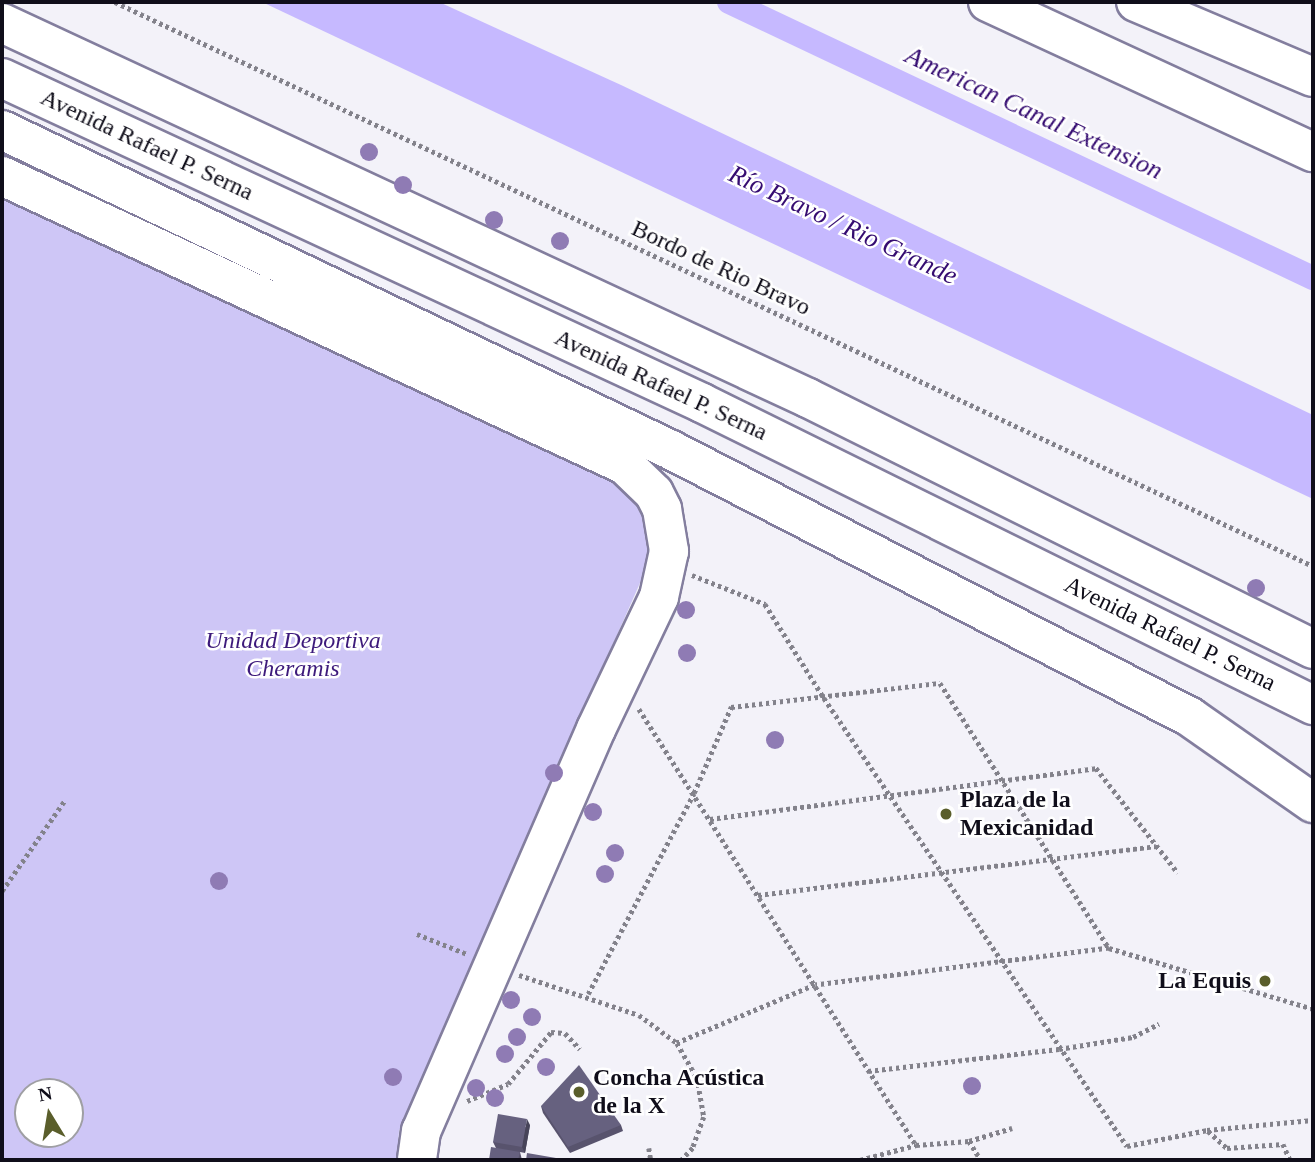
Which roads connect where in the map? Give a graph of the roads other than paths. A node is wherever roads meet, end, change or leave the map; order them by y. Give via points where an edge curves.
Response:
1 (988, 2) edge
2 (1136, 2) edge
3 (2, 23) edge
4 (1313, 77) edge
5 (2, 78) edge
6 (2, 130) edge
7 (1313, 152) edge
8 (2, 176) edge
9 (1313, 649) edge
10 (1313, 705) edge
11 (1313, 803) edge
12 (417, 1160) edge

1 - 7 highway
2 - 4 highway
3 - 9 highway, Avenida Rafael P. Serna via 808,398
5 - 10 highway, Avenida Rafael P. Serna via 702,403
6 - 11 highway via 696,463 1190,717
8 - 12 highway via 625,466 654,492 662,509 668,567 421,1131

